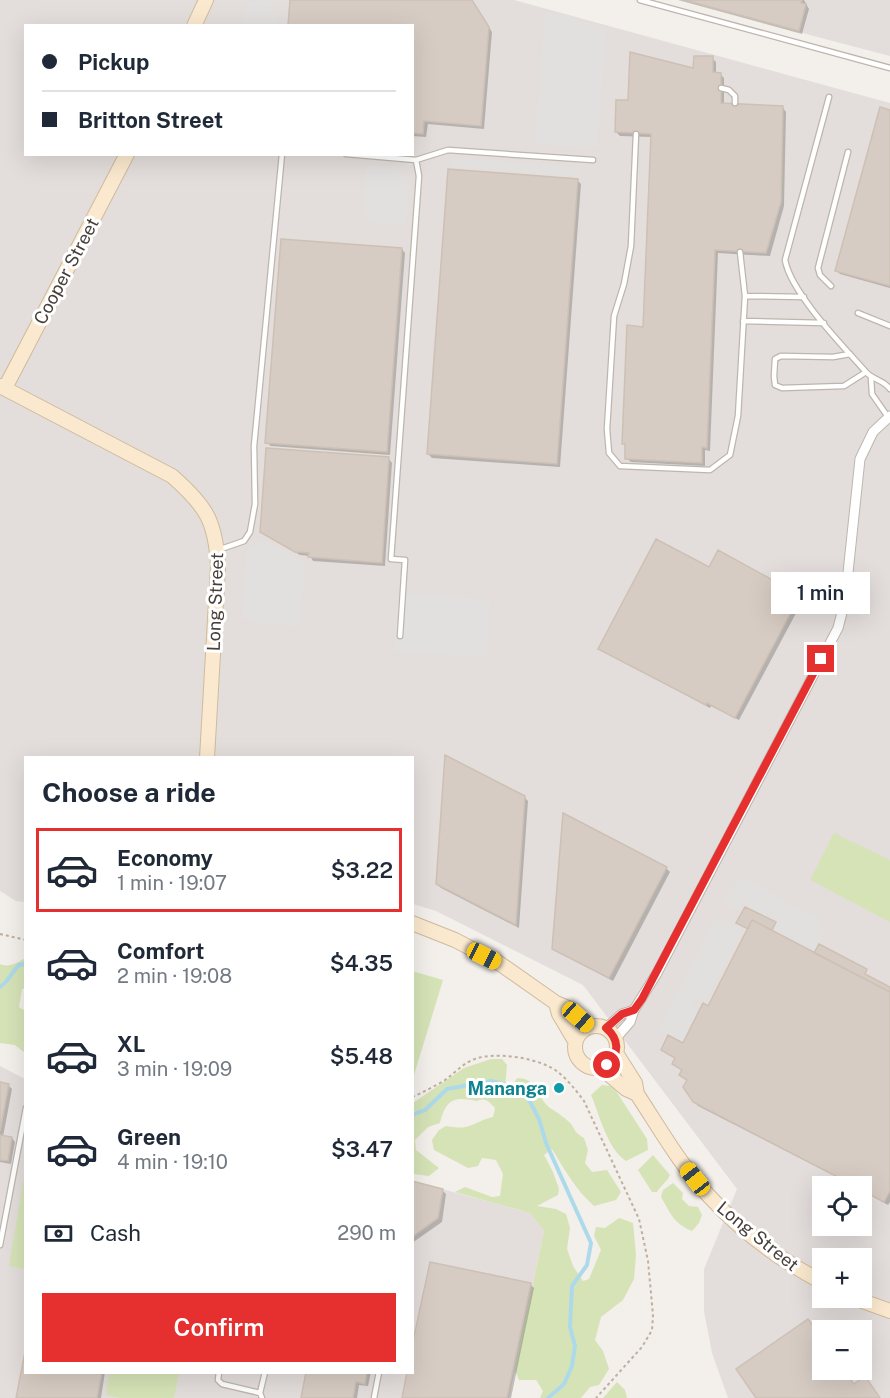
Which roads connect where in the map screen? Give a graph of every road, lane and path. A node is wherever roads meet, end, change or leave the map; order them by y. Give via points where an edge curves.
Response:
1 (206, 0) edge
2 (640, 0) edge
3 (195, 24) edge
4 (890, 68) edge
5 (721, 88) dead end
6 (829, 97) dead end
7 (735, 103) dead end
8 (636, 134) dead end
9 (848, 152) dead end
10 (126, 156) edge
11 (282, 156) edge
12 (369, 156) edge
13 (416, 160) junction
14 (593, 160) dead end
15 (740, 252) dead end
16 (831, 286) dead end
17 (745, 296) junction
18 (804, 297) junction
19 (858, 313) dead end
20 (743, 321) junction
21 (824, 323) junction
22 (890, 326) edge
23 (850, 354) junction
24 (866, 372) junction
25 (871, 378) junction
26 (2, 387) edge
27 (890, 388) edge
28 (889, 416) edge
29 (217, 550) junction
30 (400, 636) dead end
31 (207, 756) edge
32 (414, 924) edge
33 (0, 934) edge
34 (24, 940) edge
35 (556, 1003) junction
36 (634, 1010) junction
37 (589, 1026) junction
38 (606, 1028) junction
39 (575, 1041) junction
40 (616, 1046) junction
41 (600, 1067) junction
42 (637, 1095) junction
43 (414, 1096) edge
44 (24, 1119) edge
45 (0, 1245) edge
46 (812, 1276) edge
47 (872, 1304) edge
48 (890, 1311) edge
49 (219, 1374) edge
50 (265, 1374) edge
51 (379, 1374) edge
52 (261, 1395) edge
53 (374, 1398) edge
54 (596, 1398) edge

1 - 3 street
2 - 4 lane
5 - 7 lane via 735,96
6 - 18 lane via 785,260 787,272
8 - 20 lane via 631,246 614,316 608,429 609,453 620,466 710,470 730,455 738,416
9 - 16 lane via 818,268
10 - 26 street, Cooper Street
11 - 29 lane via 254,446 255,504 250,532 244,541
12 - 13 lane
13 - 14 lane via 448,150
13 - 30 lane via 418,192 391,559 405,560
15 - 17 lane
17 - 18 lane
17 - 20 lane
18 - 21 lane
19 - 22 lane
20 - 21 lane
21 - 23 lane
23 - 24 lane
23 - 24 lane via 781,356 775,359 775,386 844,386
24 - 25 lane
25 - 27 lane
25 - 28 lane via 872,394
26 - 29 street, Long Street via 172,476 195,496 207,514
28 - 36 street via 868,440 860,459 845,601 838,628
29 - 31 street, Long Street
32 - 35 street via 499,963
33 - 34 path
35 - 37 street
35 - 39 street
36 - 38 street via 622,1014
36 - 40 street
37 - 38 street
37 - 39 street
38 - 40 street
39 - 41 street via 580,1061 586,1066
40 - 41 street via 607,1065
40 - 42 street, Long Street
41 - 42 street, Long Street
42 - 46 street, Long Street via 708,1196 771,1251
43 - 54 path via 447,1079 463,1065 493,1055 549,1066 584,1101 639,1219 653,1316 652,1330 642,1347
44 - 45 lane
47 - 48 street
49 - 52 lane via 222,1384
50 - 52 lane
51 - 53 lane

